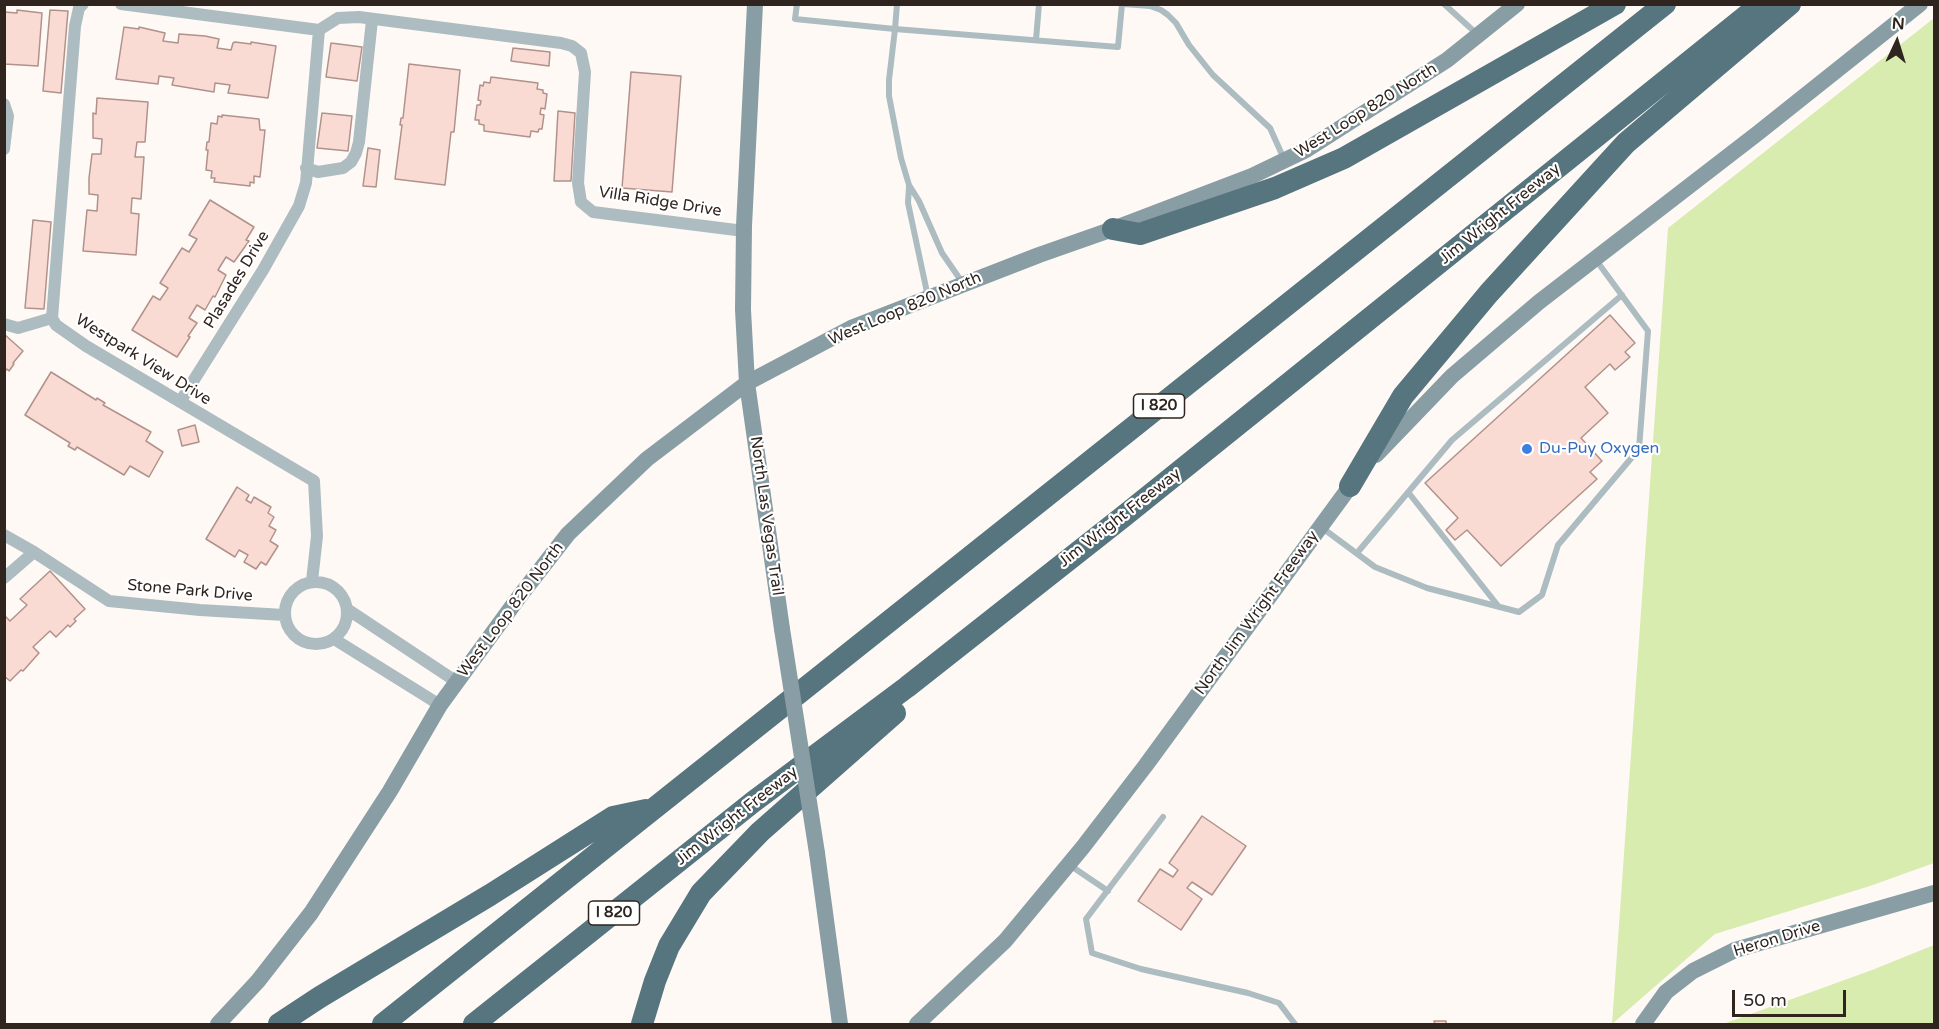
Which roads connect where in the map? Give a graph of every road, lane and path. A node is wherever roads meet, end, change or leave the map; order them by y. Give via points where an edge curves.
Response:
1 (83, 4) edge
2 (121, 4) edge
3 (755, 4) edge
4 (797, 4) edge
5 (897, 4) edge
6 (1039, 4) edge
7 (1123, 4) edge
8 (1444, 4) edge
9 (1517, 4) edge
10 (1615, 4) edge
11 (1665, 4) edge
12 (1761, 4) edge
13 (1790, 4) edge
14 (1920, 4) edge
15 (372, 20) junction
16 (895, 29) junction
17 (319, 30) junction
18 (1478, 35) junction
19 (1036, 40) junction
20 (4, 104) edge
21 (4, 149) edge
22 (1284, 161) junction
23 (306, 168) junction
24 (909, 185) junction
25 (1113, 229) junction
26 (744, 231) junction
27 (1595, 258) junction
28 (963, 284) junction
29 (1622, 295) junction
30 (928, 298) junction
31 (52, 318) junction
32 (4, 324) edge
33 (747, 383) junction
34 (180, 402) junction
35 (1350, 486) junction
36 (1408, 492) junction
37 (1320, 527) junction
38 (4, 535) edge
39 (34, 552) junction
40 (1357, 553) junction
41 (4, 578) edge
42 (312, 582) junction
43 (1499, 607) junction
44 (347, 609) junction
45 (284, 615) junction
46 (334, 639) junction
47 (457, 682) junction
48 (907, 687) junction
49 (440, 705) junction
50 (653, 808) junction
51 (1163, 817) dead end
52 (1068, 864) junction
53 (1108, 891) junction
54 (1935, 893) edge
55 (218, 1024) edge
56 (279, 1024) edge
57 (383, 1024) edge
58 (474, 1024) edge
59 (642, 1024) edge
60 (840, 1024) edge
61 (916, 1024) edge
62 (1295, 1024) edge
63 (1643, 1024) edge

1 - 31 street, Westpark View Drive via 75,26
2 - 17 street
3 - 26 street, North Las Vegas Trail
4 - 16 lane via 795,19
5 - 16 lane
6 - 19 lane
7 - 19 lane via 1119,47
7 - 22 lane via 1150,6 1168,15 1213,75 1270,128
8 - 18 lane
9 - 18 street, West Loop 820 North
10 - 25 highway via 1344,158 1275,188 1140,234
11 - 50 highway, I 820
12 - 48 highway, Jim Wright Freeway / I 820
13 - 35 highway via 1626,143 1505,275 1403,396
14 - 27 street, North Jim Wright Freeway
15 - 17 street, Villa Ridge Drive via 346,16
15 - 23 street via 356,153 343,168 318,172
15 - 26 street, Villa Ridge Drive via 572,46 581,53 585,72 578,183 581,201 593,212
16 - 19 lane
16 - 24 lane via 889,96
17 - 23 street, Plasades Drive
18 - 22 street, West Loop 820 North via 1448,60
20 - 21 street via 8,116
22 - 25 street, West Loop 820 North
23 - 34 street, Plasades Drive via 299,206
24 - 28 lane via 942,253
24 - 30 lane via 908,203
25 - 28 street, West Loop 820 North
26 - 33 street, North Las Vegas Trail
27 - 29 lane
27 - 35 street, North Jim Wright Freeway via 1452,376
28 - 30 street, West Loop 820 North
29 - 36 lane via 1452,440
29 - 43 lane via 1648,331 1639,449 1558,545 1542,595 1520,612
30 - 33 street, West Loop 820 North via 851,328
31 - 32 street via 18,328
31 - 34 street, Westpark View Drive via 86,346
33 - 47 street, West Loop 820 North via 647,459 568,534
33 - 60 street, North Las Vegas Trail, bridge
34 - 42 street, Westpark View Drive via 314,481 317,536
35 - 37 street, North Jim Wright Freeway
36 - 40 lane
36 - 43 lane
37 - 40 lane
37 - 52 street, North Jim Wright Freeway via 1146,765
38 - 39 street, Stone Park Drive
39 - 41 street
39 - 45 street, Stone Park Drive via 109,601
40 - 43 lane via 1375,567 1427,588
42 - 44 street via 331,585 339,591
42 - 45 street via 295,590 285,605
44 - 46 street via 345,626
44 - 47 street
45 - 46 street via 298,639 316,644
46 - 49 street
47 - 49 street, West Loop 820 North
48 - 58 highway, Jim Wright Freeway / I 820 via 753,802
48 - 59 highway via 898,711 759,831 701,893 669,946
49 - 55 street, West Loop 820 North via 311,913 258,981
50 - 56 highway via 613,817
50 - 57 highway, I 820
51 - 53 lane
52 - 53 lane
52 - 61 street, North Jim Wright Freeway via 1005,940
53 - 62 lane via 1086,919 1092,953 1279,1003
54 - 63 street, Heron Drive via 1735,950 1693,971 1666,992

